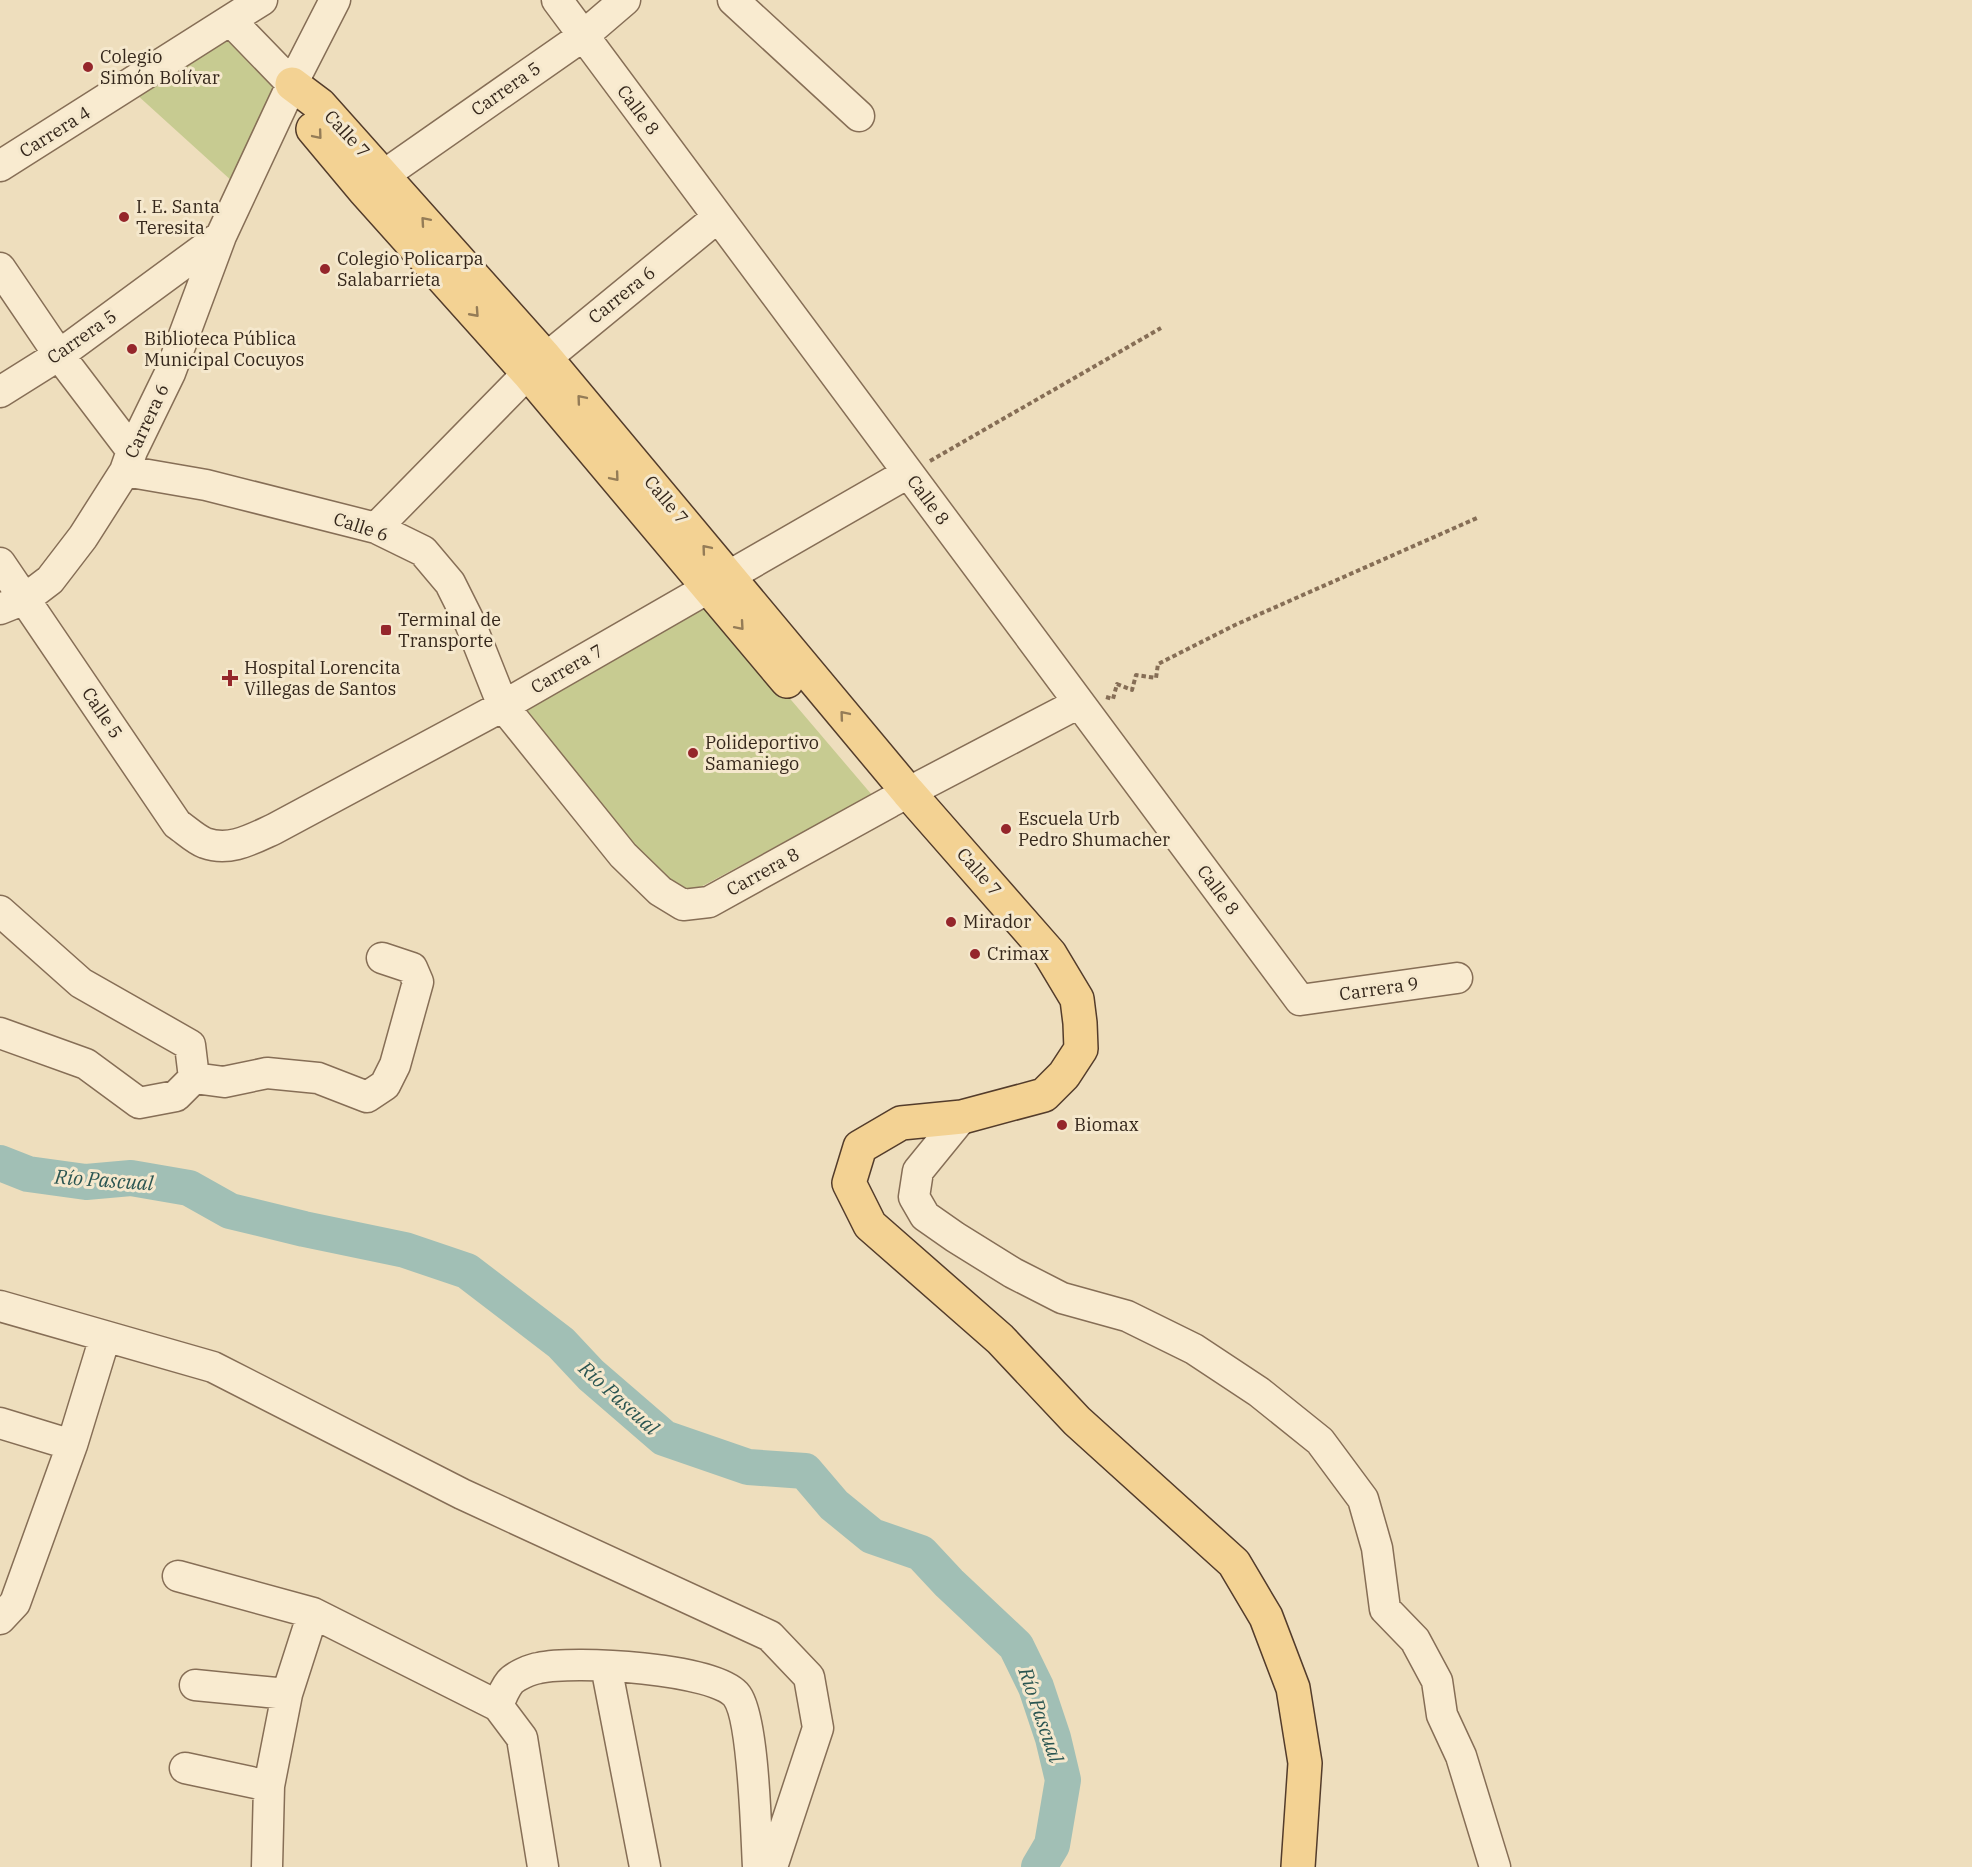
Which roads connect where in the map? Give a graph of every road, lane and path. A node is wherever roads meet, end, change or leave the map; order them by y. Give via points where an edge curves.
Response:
1 (262, 0) edge
2 (335, 0) edge
3 (557, 0) edge
4 (626, 0) edge
5 (733, 0) edge
6 (231, 21) junction
7 (583, 36) junction
8 (292, 84) junction
9 (859, 116) dead end
10 (0, 166) edge
11 (384, 175) junction
12 (718, 217) junction
13 (221, 236) junction
14 (0, 268) edge
15 (1161, 328) dead end
16 (59, 355) junction
17 (537, 365) junction
18 (0, 392) edge
19 (129, 461) junction
20 (908, 473) junction
21 (1477, 518) dead end
22 (376, 528) junction
23 (0, 563) edge
24 (718, 582) junction
25 (12, 604) edge
26 (1079, 703) junction
27 (503, 706) junction
28 (899, 797) junction
29 (218, 846) joint
30 (0, 911) edge
31 (382, 958) dead end
32 (1457, 978) dead end
33 (1300, 1000) joint
34 (0, 1033) edge
35 (194, 1078) junction
36 (962, 1117) junction
37 (0, 1306) edge
38 (105, 1336) junction
39 (0, 1423) edge
40 (72, 1445) junction
41 (178, 1576) dead end
42 (313, 1613) junction
43 (0, 1619) edge
44 (606, 1666) junction
45 (195, 1685) dead end
46 (286, 1694) junction
47 (498, 1706) junction
48 (185, 1768) dead end
49 (269, 1786) junction
50 (267, 1867) edge
51 (543, 1867) edge
52 (645, 1867) edge
53 (758, 1867) edge
54 (772, 1867) edge
55 (1298, 1867) edge
56 (1495, 1867) edge

1 - 6 street, Carrera 4
2 - 8 street, Carrera 6
3 - 7 street, Calle 8
4 - 7 street, Carrera 5
5 - 9 street
6 - 8 street, Calle 7
6 - 10 street, Carrera 4
7 - 11 street, Carrera 5
7 - 12 street, Calle 8
8 - 11 main road, Calle 7 via 320,105
8 - 13 street, Carrera 6
8 -> 17 main road, Calle 7 via 306,121 364,190
17 -> 11 main road, Calle 7
12 - 17 street, Carrera 6
12 - 20 street, Calle 8
13 - 16 street, Carrera 5
13 - 19 street, Carrera 6 via 170,373
14 - 16 street
15 - 20 path
16 - 18 street, Carrera 5
16 - 19 street
17 - 22 street, Carrera 6
17 - 24 main road, Calle 7
19 - 22 street, Calle 6 via 206,485
19 - 25 street, Carrera 6 via 83,537 50,580
20 - 24 street, Carrera 7
20 - 26 street, Calle 8
21 - 26 path via 1235,625 1158,664 1156,678 1136,675 1132,690 1117,684 1113,699 1097,694 1096,707
22 - 27 street, Calle 6 via 423,551 450,583
23 - 25 street, Calle 5
24 - 27 street, Carrera 7
24 - 28 main road, Calle 7
25 - 29 street, Calle 5 via 177,824 204,842
26 - 28 street, Carrera 8
26 - 33 street, Calle 8
27 - 28 street, Carrera 8 via 623,855 660,891 683,904 709,902
27 - 29 street, Carrera 7 via 274,829 237,845
28 - 36 main road, Calle 7 via 1050,954 1077,999 1081,1049 1064,1076 1044,1095
30 - 35 street via 81,983 190,1046
31 - 35 street via 412,968 418,982 386,1085 367,1097 318,1078 267,1073 224,1082
32 - 33 street, Carrera 9
34 - 35 street via 86,1064 139,1103 176,1096
36 - 55 main road via 901,1124 860,1147 849,1183 870,1225 1000,1339 1077,1421 1234,1563 1266,1617 1293,1688 1305,1763
36 - 56 street via 918,1171 914,1197 925,1216 1013,1274 1062,1298 1127,1316 1194,1349 1259,1392 1320,1441 1363,1499 1377,1548 1385,1609 1415,1640 1437,1681 1442,1715 1461,1755
37 - 38 street
38 - 40 street
38 - 54 street via 213,1367 462,1494 770,1636 808,1677 818,1728
39 - 40 street
40 - 43 street via 15,1603
41 - 42 street
42 - 46 street
42 - 47 street
44 - 47 street via 538,1668 511,1681
44 - 52 street
44 - 53 street via 700,1677 730,1688 739,1698 748,1734
45 - 46 street
46 - 49 street
47 - 51 street via 522,1738
48 - 49 street
49 - 50 street

